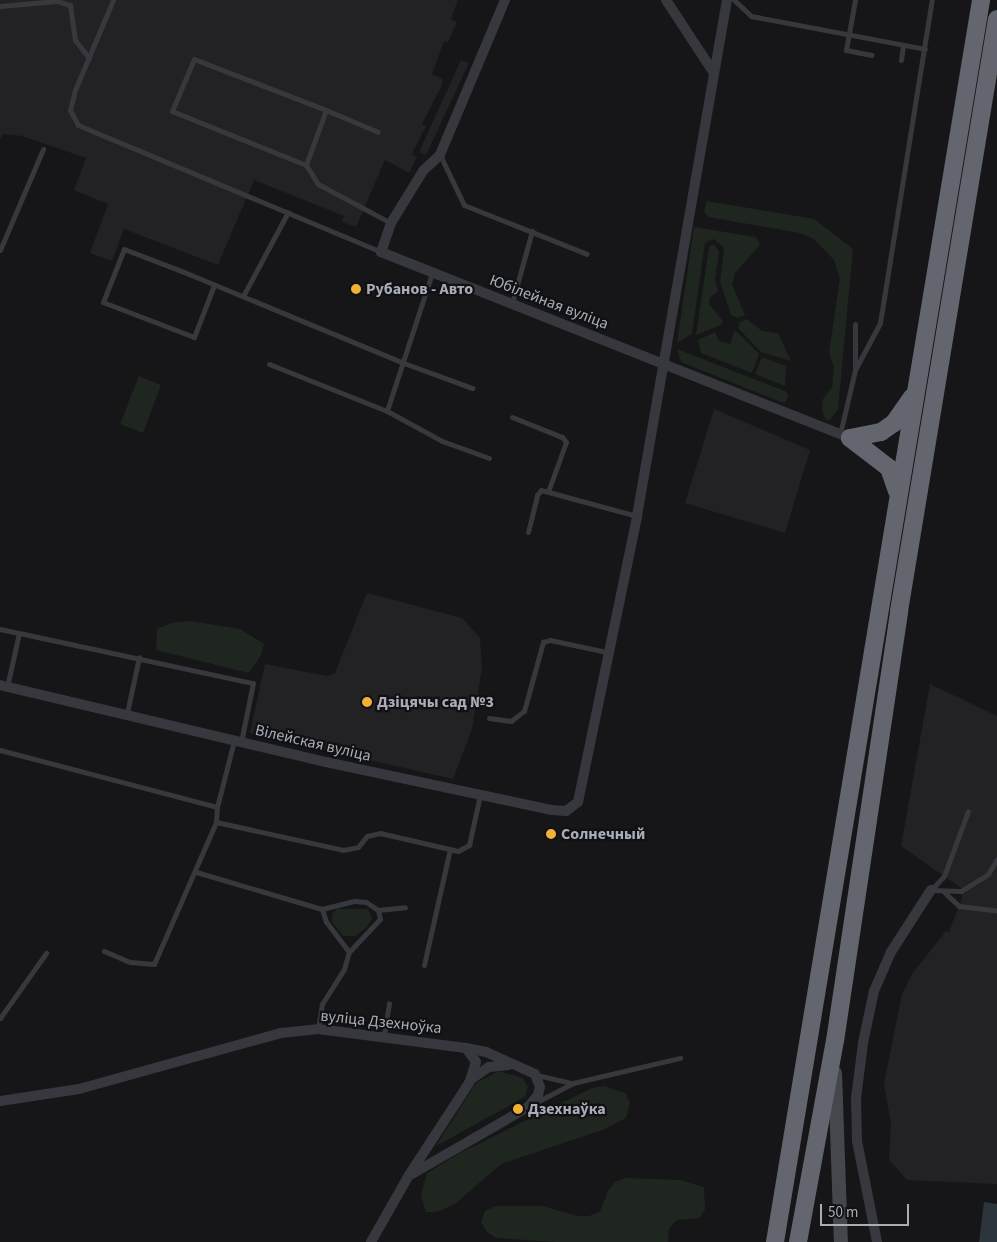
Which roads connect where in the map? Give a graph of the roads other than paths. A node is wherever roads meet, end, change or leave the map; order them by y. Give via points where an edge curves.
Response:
1 (113, 0) edge
2 (505, 0) edge
3 (666, 0) edge
4 (726, 0) edge
5 (734, 0) edge
6 (856, 0) edge
7 (932, 0) edge
8 (981, 0) edge
9 (0, 6) edge
10 (997, 19) edge
11 (848, 35) junction
12 (903, 45) junction
13 (925, 48) junction
14 (872, 55) dead end
15 (88, 58) junction
16 (901, 60) dead end
17 (714, 73) junction
18 (326, 110) junction
19 (378, 132) dead end
20 (43, 149) dead end
21 (440, 155) junction
22 (306, 165) junction
23 (288, 212) junction
24 (391, 222) junction
25 (532, 231) junction
26 (0, 250) edge
27 (381, 252) junction
28 (587, 254) dead end
29 (432, 273) junction
30 (214, 285) junction
31 (242, 296) junction
32 (512, 303) junction
33 (855, 324) dead end
34 (402, 362) junction
35 (664, 363) junction
36 (269, 364) dead end
37 (855, 370) junction
38 (472, 388) dead end
39 (916, 390) junction
40 (387, 411) junction
41 (512, 417) dead end
42 (845, 436) junction
43 (489, 458) dead end
44 (549, 489) junction
45 (898, 497) junction
46 (637, 516) junction
47 (528, 532) dead end
48 (0, 629) edge
49 (19, 633) junction
50 (611, 653) junction
51 (139, 658) junction
52 (3, 686) edge
53 (127, 713) junction
54 (489, 718) dead end
55 (238, 742) junction
56 (0, 750) edge
57 (480, 795) junction
58 (217, 807) junction
59 (968, 811) dead end
60 (216, 822) junction
61 (450, 849) junction
62 (997, 859) edge
63 (196, 872) junction
64 (931, 890) junction
65 (944, 892) junction
66 (405, 907) dead end
67 (322, 909) junction
68 (378, 910) junction
69 (997, 911) edge
70 (104, 951) dead end
71 (46, 952) dead end
72 (349, 952) junction
73 (424, 965) dead end
74 (389, 1003) dead end
75 (0, 1018) edge
76 (318, 1029) junction
77 (384, 1035) junction
78 (835, 1041) junction
79 (466, 1048) junction
80 (680, 1058) dead end
81 (515, 1066) junction
82 (535, 1074) junction
83 (469, 1083) junction
84 (573, 1083) junction
85 (0, 1101) edge
86 (528, 1107) junction
87 (409, 1175) junction
88 (779, 1217) junction
89 (372, 1242) edge
90 (765, 1242) edge
91 (775, 1242) edge
92 (798, 1242) edge
93 (841, 1242) edge
94 (878, 1242) edge

1 - 15 lane
2 - 21 street
3 - 17 street
4 - 17 street
5 - 11 lane via 751,16
6 - 11 lane
7 - 13 lane
8 - 39 highway
9 - 15 lane via 57,1 70,5 75,40
10 - 78 highway via 900,612
11 - 12 lane
11 - 14 lane via 846,50
12 - 13 lane
12 - 16 lane
13 - 37 lane via 880,323
15 - 23 lane via 70,110 78,125
17 - 35 street
18 - 19 lane
18 - 22 lane
18 - 22 lane via 194,59 172,111
20 - 26 lane
21 - 24 street via 423,170
21 - 25 lane via 464,205
22 - 24 lane via 318,184
23 - 27 lane
23 - 31 lane
24 - 27 street
25 - 28 lane
25 - 32 lane
27 - 29 street, Юбілейная вуліца
29 - 32 street, Юбілейная вуліца
29 - 34 lane
30 - 30 lane via 194,337 103,302 124,248
30 - 31 lane
31 - 34 lane
32 - 35 street, Юбілейная вуліца
33 - 37 lane
34 - 38 lane
34 - 40 lane
35 - 42 street, Юбілейная вуліца
35 - 46 street
36 - 40 lane
37 - 42 lane
39 - 42 highway via 894,423 869,436
39 - 45 highway
40 - 43 lane via 442,441
41 - 44 lane via 562,437 566,442
42 - 45 highway via 889,468
44 - 46 lane
44 - 47 lane via 541,490 537,495
45 - 88 highway
46 - 50 street
48 - 49 lane
49 - 51 lane
49 - 52 lane
50 - 54 lane via 550,640 543,642 524,711 511,721
50 - 57 street, Вілейская вуліца via 578,802 566,811
51 - 53 lane
51 - 55 lane via 253,683
52 - 53 street, Вілейская вуліца
53 - 55 street, Вілейская вуліца
55 - 57 street, Вілейская вуліца
55 - 58 lane
56 - 58 lane
57 - 61 lane via 469,845 465,850
58 - 60 lane
59 - 64 lane via 944,876
60 - 61 lane via 343,850 358,847 367,836 380,834
60 - 63 lane
61 - 73 lane
62 - 65 lane via 988,874 961,891
63 - 67 lane
63 - 70 lane via 154,964 130,962
64 - 65 lane
64 - 94 street via 891,952 874,991 863,1043 856,1098 857,1141
65 - 69 lane via 959,906
66 - 68 lane
67 - 68 lane via 356,901 366,902
67 - 72 lane via 326,922
68 - 72 lane via 380,919
71 - 75 lane
72 - 76 lane via 344,969 322,1004
74 - 77 lane
76 - 77 street, вуліца Дзехноўка
76 - 85 street, вуліца Дзехноўка via 281,1033 79,1089
77 - 79 street, вуліца Дзехноўка
78 - 92 highway
78 - 93 main road
79 - 81 street, вуліца Дзехноўка
79 - 83 street via 476,1062
80 - 84 lane
81 - 82 street, вуліца Дзехноўка
81 - 83 street via 489,1067
82 - 84 lane
82 - 86 street via 540,1088
83 - 87 street
84 - 86 lane
86 - 87 street
87 - 89 street
88 - 90 highway
88 - 91 highway

